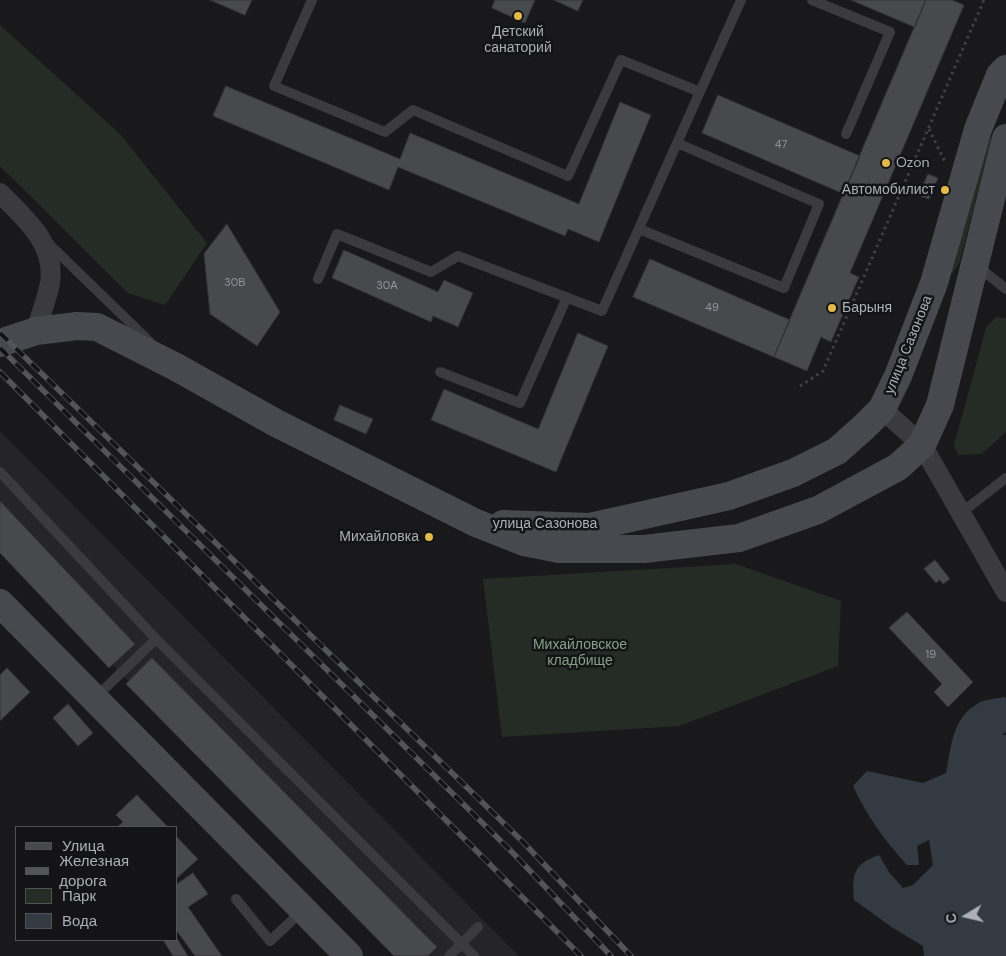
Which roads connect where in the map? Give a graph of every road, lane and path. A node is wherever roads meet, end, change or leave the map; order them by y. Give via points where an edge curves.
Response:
1 (312, 0) edge
2 (741, 0) edge
3 (812, 0) edge
4 (984, 0) edge
5 (1004, 68) edge
6 (700, 92) junction
7 (929, 129) junction
8 (978, 129) junction
9 (1006, 132) edge
10 (846, 134) dead end
11 (1006, 138) edge
12 (677, 143) junction
13 (948, 170) dead end
14 (0, 193) edge
15 (639, 229) junction
16 (39, 234) junction
17 (974, 263) junction
18 (318, 279) dead end
19 (1006, 289) edge
20 (567, 298) junction
21 (36, 331) junction
22 (0, 343) edge
23 (176, 367) junction
24 (440, 372) dead end
25 (800, 386) dead end
26 (882, 409) junction
27 (922, 445) junction
28 (0, 472) edge
29 (1006, 478) edge
30 (961, 513) junction
31 (476, 523) junction
32 (1006, 592) edge
33 (0, 603) edge
34 (156, 639) junction
35 (94, 699) junction
36 (236, 899) dead end
37 (304, 910) junction
38 (478, 927) dead end
39 (462, 943) junction
40 (349, 956) edge
41 (449, 956) edge
42 (474, 956) edge

1 - 6 lane via 274,86 385,132 413,110 568,176 621,60
2 - 6 lane
3 - 10 lane via 890,32
4 - 7 path
5 - 8 main road, улица Сазонова
6 - 12 lane
7 - 13 path
7 - 25 path via 823,371
8 - 9 main road via 993,124
8 - 26 main road, улица Сазонова via 934,283
11 - 17 main road, улица Сазонова
12 - 15 lane
12 - 15 lane via 819,204 784,288
14 - 16 street
15 - 20 lane via 602,311
16 - 21 street via 47,251 50,276
16 - 23 lane
17 - 19 lane
17 - 27 main road, улица Сазонова via 940,405
18 - 20 lane via 337,234 431,272 458,256
20 - 24 lane via 520,403
21 - 22 main road, улица Сазонова
21 - 23 main road, улица Сазонова via 77,326 97,328
23 - 31 main road, улица Сазонова via 276,423
26 - 27 street
26 - 31 main road, улица Сазонова via 837,451 793,473 729,496 590,527
27 - 30 street
27 - 31 main road, улица Сазонова via 898,467 818,510 739,538 644,549 559,548 524,542
28 - 34 lane
29 - 30 lane
30 - 32 street
33 - 35 main road
34 - 35 lane
34 - 39 lane
35 - 37 main road
36 - 37 lane via 270,941
37 - 40 main road
38 - 39 lane
39 - 41 lane
39 - 42 lane

